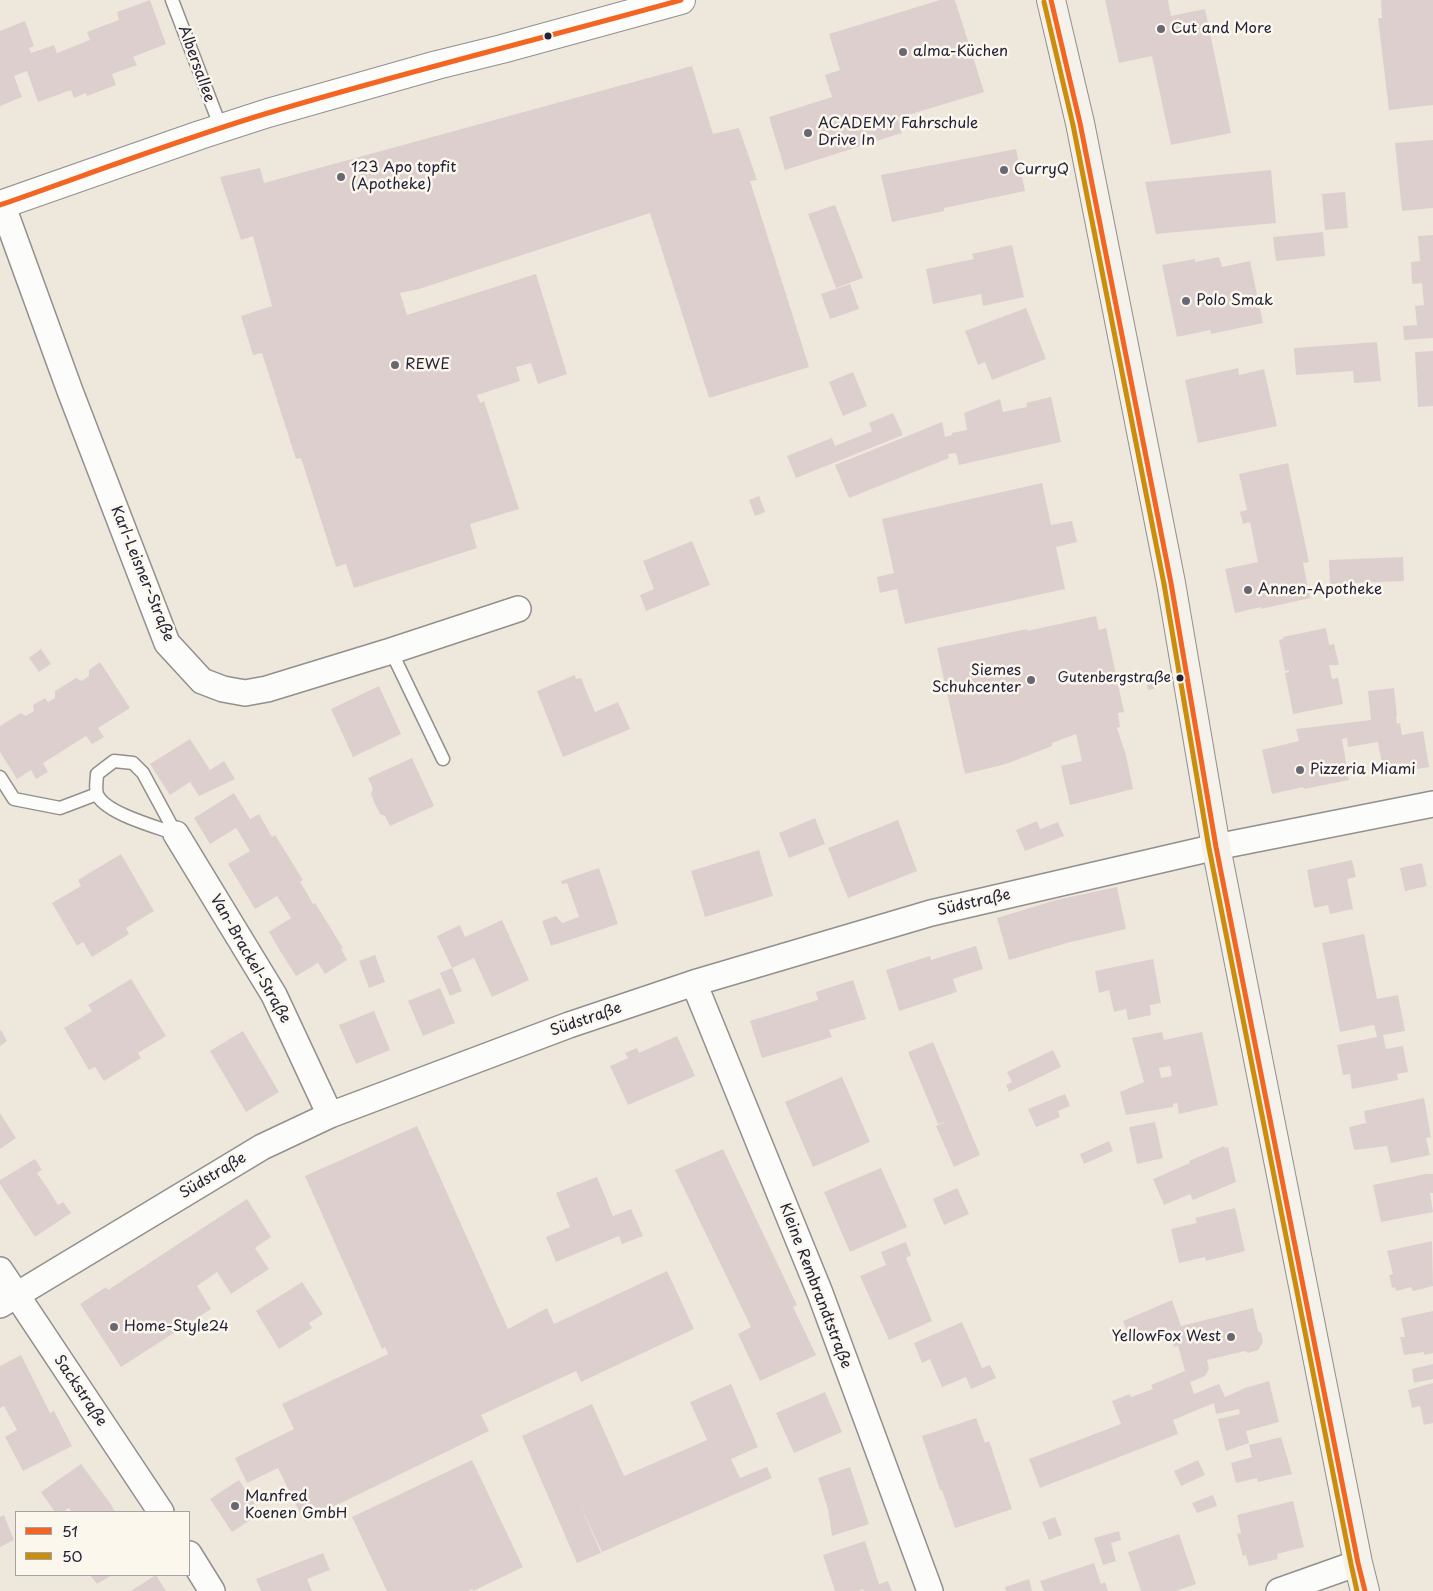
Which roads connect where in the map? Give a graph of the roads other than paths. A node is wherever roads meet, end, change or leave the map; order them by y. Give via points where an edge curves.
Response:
1 (172, 0) edge
2 (681, 0) edge
3 (1051, 0) edge
4 (221, 128) junction
5 (1, 204) edge
6 (518, 608) dead end
7 (391, 651) junction
8 (443, 759) dead end
9 (0, 777) edge
10 (97, 794) junction
11 (1433, 804) edge
12 (176, 834) junction
13 (1216, 847) junction
14 (694, 983) junction
15 (330, 1115) junction
16 (0, 1270) edge
17 (8, 1300) edge
18 (160, 1511) edge
19 (190, 1556) edge
20 (1358, 1563) junction
21 (212, 1591) edge
22 (930, 1591) edge
23 (1279, 1591) edge
24 (1365, 1591) edge

1 - 4 lane, Albersallee
2 - 4 street via 437,65
3 - 13 main road via 1080,123 1169,574
4 - 5 street
5 - 7 street, Karl-Leisner-Straße via 168,643 202,681 245,693
6 - 7 street, Karl-Leisner-Straße
7 - 8 lane
9 - 10 lane via 14,799 60,808
10 - 12 lane via 117,813
10 - 12 lane, Van-Brackel-Straße via 97,774 114,761 133,763 143,773
11 - 13 street
12 - 15 street, Van-Brackel-Straße via 274,995
13 - 14 street, Südstraße via 931,912
13 - 20 main road
14 - 15 street, Südstraße via 569,1025
14 - 22 street, Kleine Rembrandtstraße via 820,1293
15 - 17 street, Südstraße via 262,1147
16 - 17 street, Sackstraße
17 - 18 street, Sackstraße
19 - 21 street
20 - 23 street
20 - 24 main road

